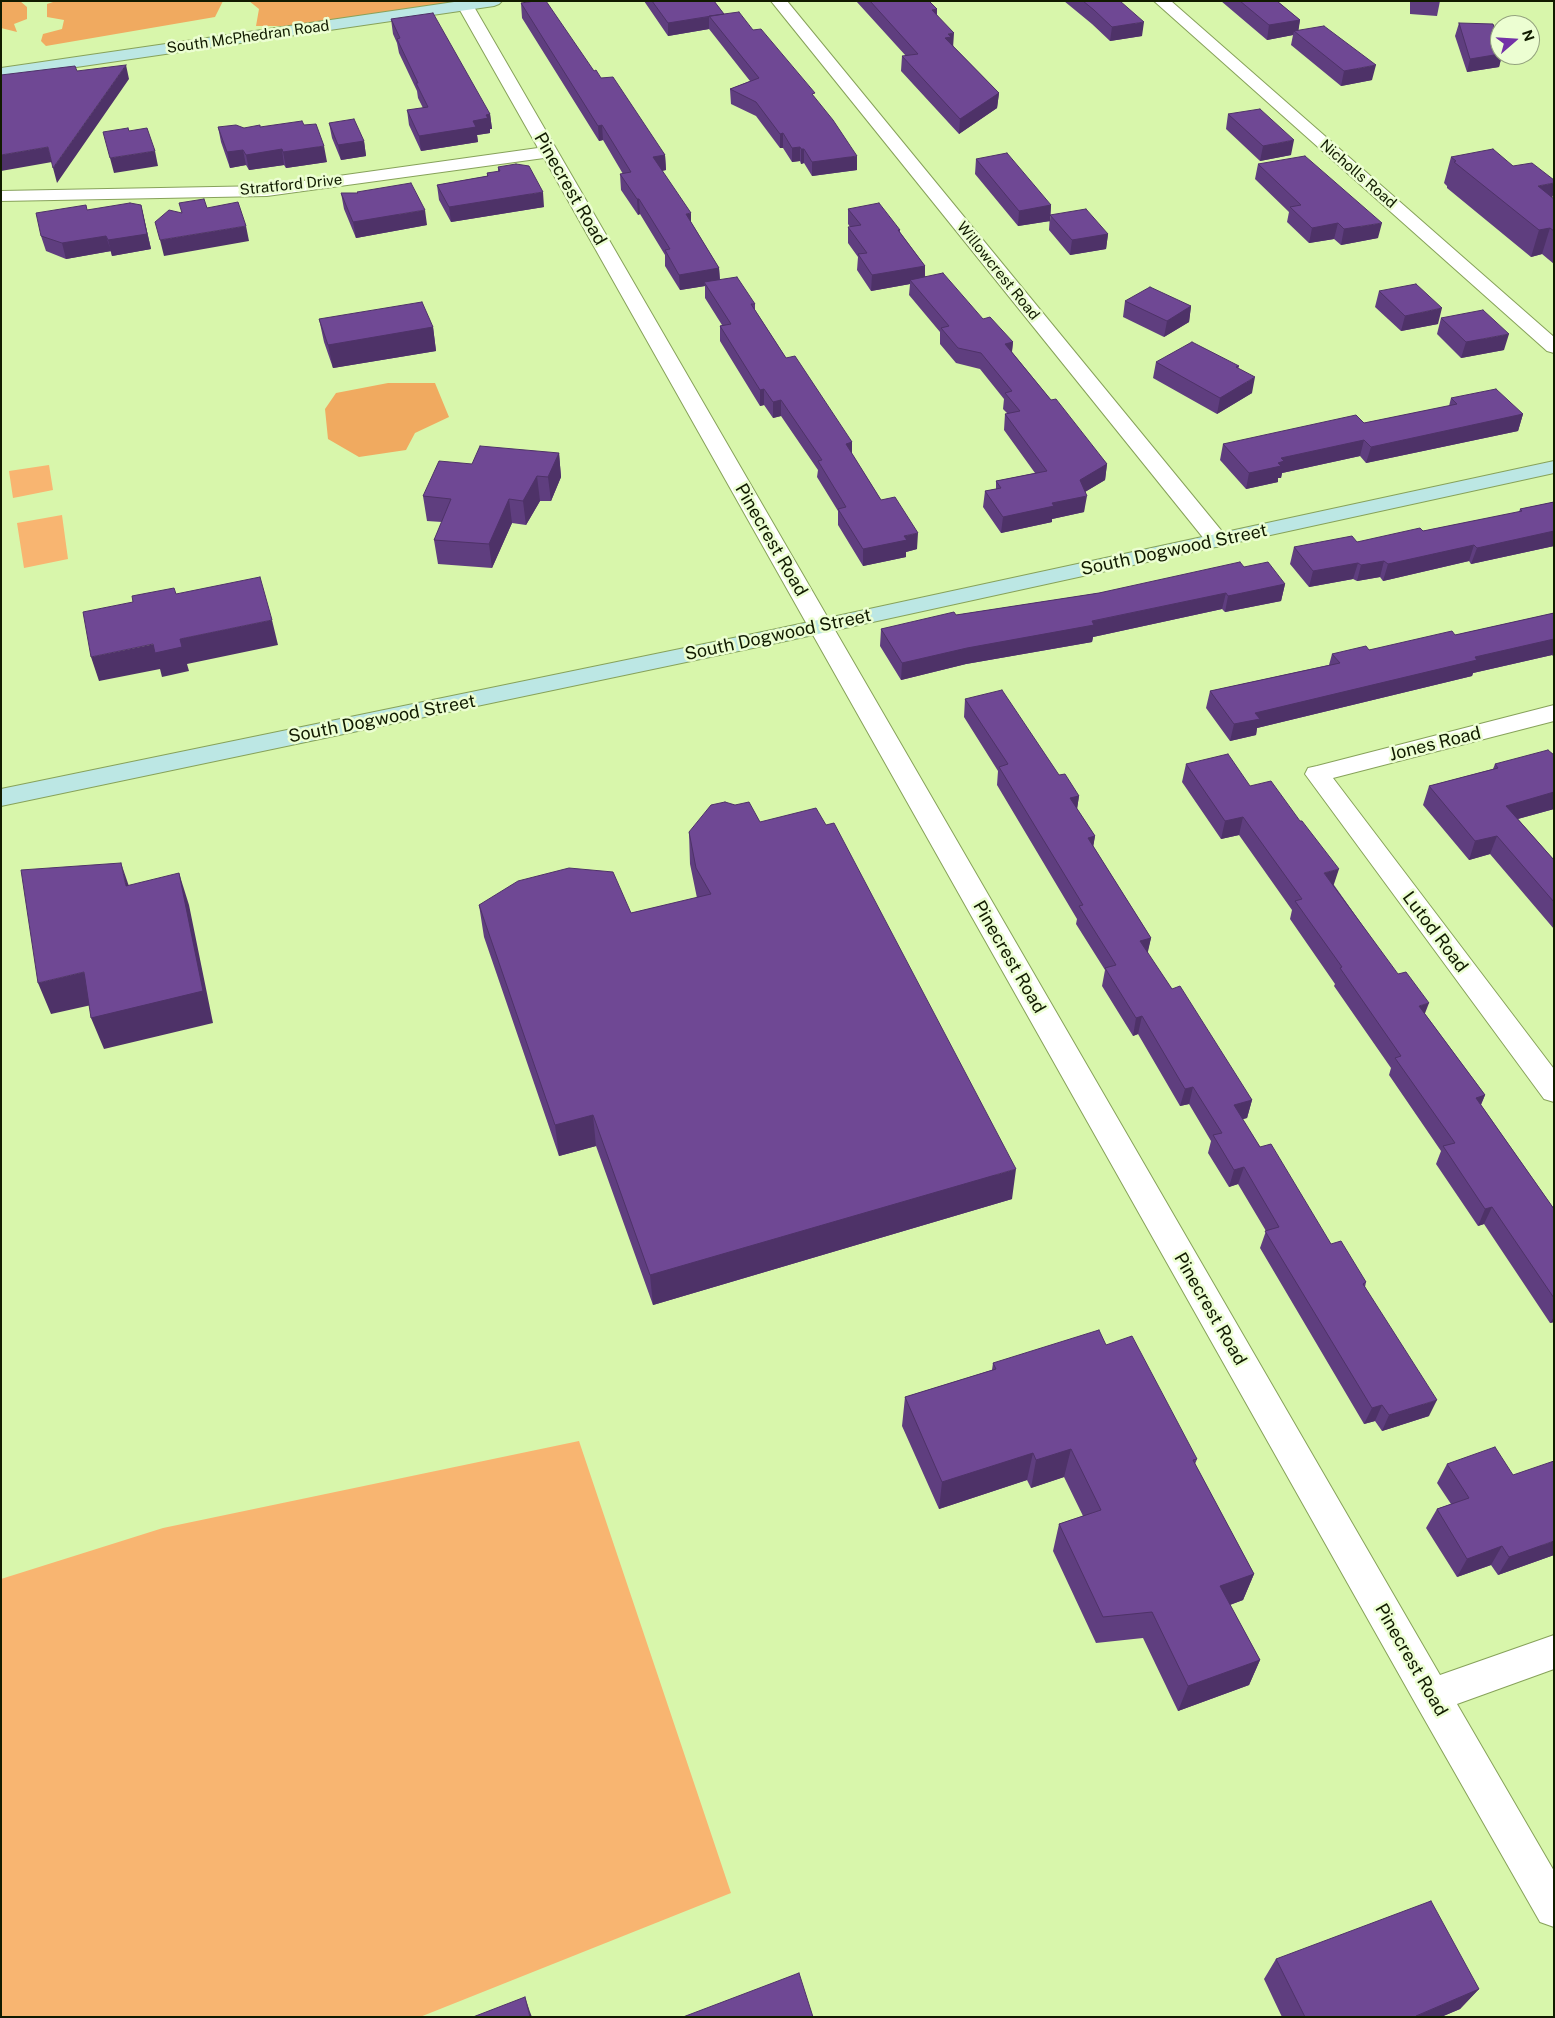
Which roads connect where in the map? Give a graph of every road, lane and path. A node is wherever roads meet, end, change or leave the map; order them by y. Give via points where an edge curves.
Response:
1 (494, 1) edge
2 (778, 1) edge
3 (1162, 1) edge
4 (465, 5) junction
5 (1, 72) edge
6 (549, 152) junction
7 (1, 196) edge
8 (1554, 347) edge
9 (1554, 467) edge
10 (1217, 540) junction
11 (820, 626) junction
12 (1554, 713) edge
13 (1317, 774) joint
14 (1, 798) edge
15 (1554, 1090) edge
16 (1554, 1652) edge
17 (1431, 1696) junction
18 (1554, 1908) edge

1 - 4 main road, South McPhedran Road
2 - 10 street, Willowcrest Road
3 - 8 street, Nicholls Road
4 - 5 main road, South McPhedran Road
4 - 6 street, Pinecrest Road
6 - 7 street, Stratford Drive via 267,191
6 - 11 street, Pinecrest Road
9 - 10 main road, South Dogwood Street
10 - 11 main road, South Dogwood Street
11 - 14 main road, South Dogwood Street
11 - 17 street, Pinecrest Road
12 - 13 street, Jones Road
13 - 15 street, Lutod Road
16 - 17 street
17 - 18 street, Pinecrest Road

